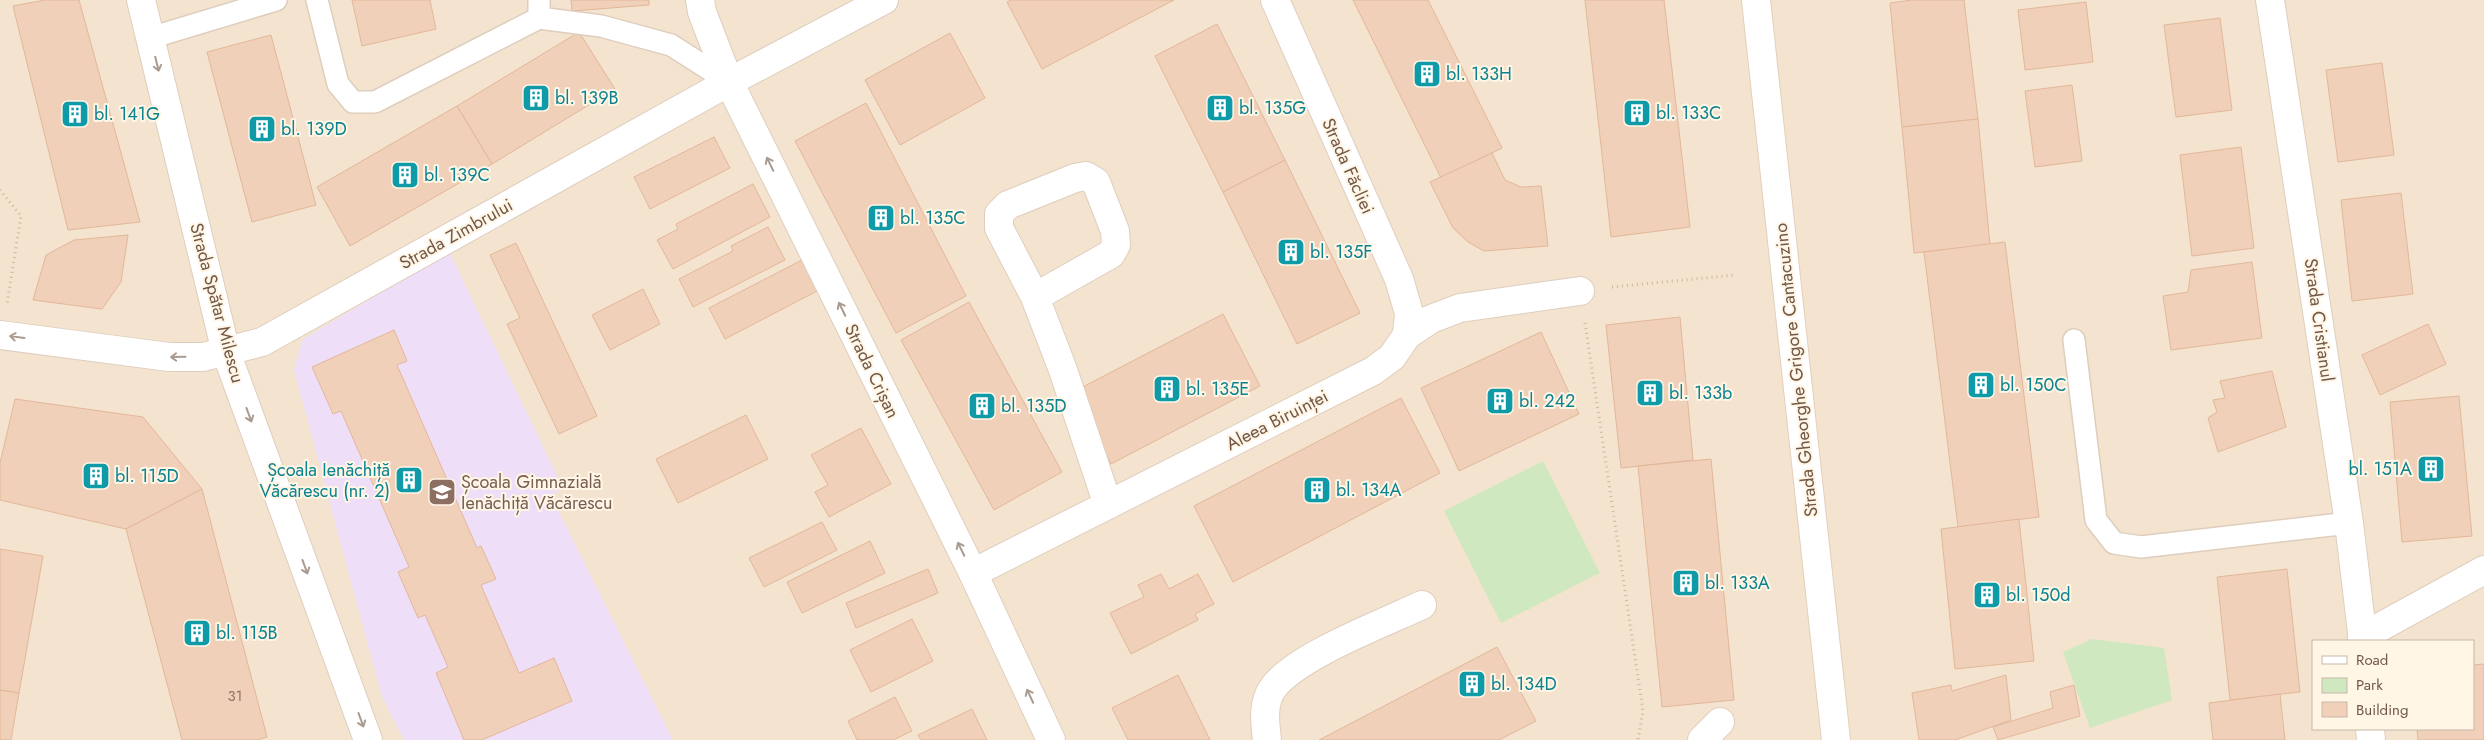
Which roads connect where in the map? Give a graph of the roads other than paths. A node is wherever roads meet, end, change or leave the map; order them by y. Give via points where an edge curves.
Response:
1 (141, 0) edge
2 (276, 0) edge
3 (318, 0) edge
4 (700, 0) edge
5 (884, 0) edge
6 (1275, 0) edge
7 (1756, 0) edge
8 (2270, 0) edge
9 (539, 9) edge
10 (150, 38) junction
11 (729, 82) junction
12 (1580, 291) road end
13 (1035, 297) junction
14 (1407, 334) junction
15 (1, 335) edge
16 (2074, 340) dead end
17 (226, 352) junction
18 (1108, 504) junction
19 (2349, 523) junction
20 (2484, 570) edge
21 (973, 573) junction
22 (1422, 605) dead end
23 (2362, 639) edge
24 (368, 740) edge
25 (1051, 740) edge
26 (1267, 740) edge
27 (1836, 740) edge

1 - 10 street, Strada Spătar Milescu
2 - 10 lane
3 - 9 lane via 338,84 354,102 375,102
4 - 11 street, Strada Crișan
5 - 11 street, Strada Zimbrului
6 - 14 street, Strada Făcliei via 1399,279 1409,313
7 - 27 street, Strada Gheorghe Grigore Cantacuzino
8 - 19 street, Strada Cristianul
9 - 11 lane via 672,45
10 -> 17 street, Strada Spătar Milescu
11 - 17 street, Strada Zimbrului via 262,342
21 -> 11 street, Strada Crișan
12 - 14 street, Aleea Biruinței via 1460,308
13 - 13 street via 999,228 999,214 1008,205 1086,176 1096,182 1115,231 1116,245 1111,254
13 - 18 street
14 - 18 street, Aleea Biruinței via 1392,357 1373,372
17 -> 15 street, Strada Zimbrului via 203,357 169,357
16 - 19 lane via 2096,520 2114,543 2141,547
17 -> 24 street, Strada Spătar Milescu
18 - 21 street, Aleea Biruinței
19 - 23 street, Strada Cristianul
20 - 23 street
25 -> 21 street, Strada Crișan
22 - 26 street via 1301,662 1272,688 1264,713

